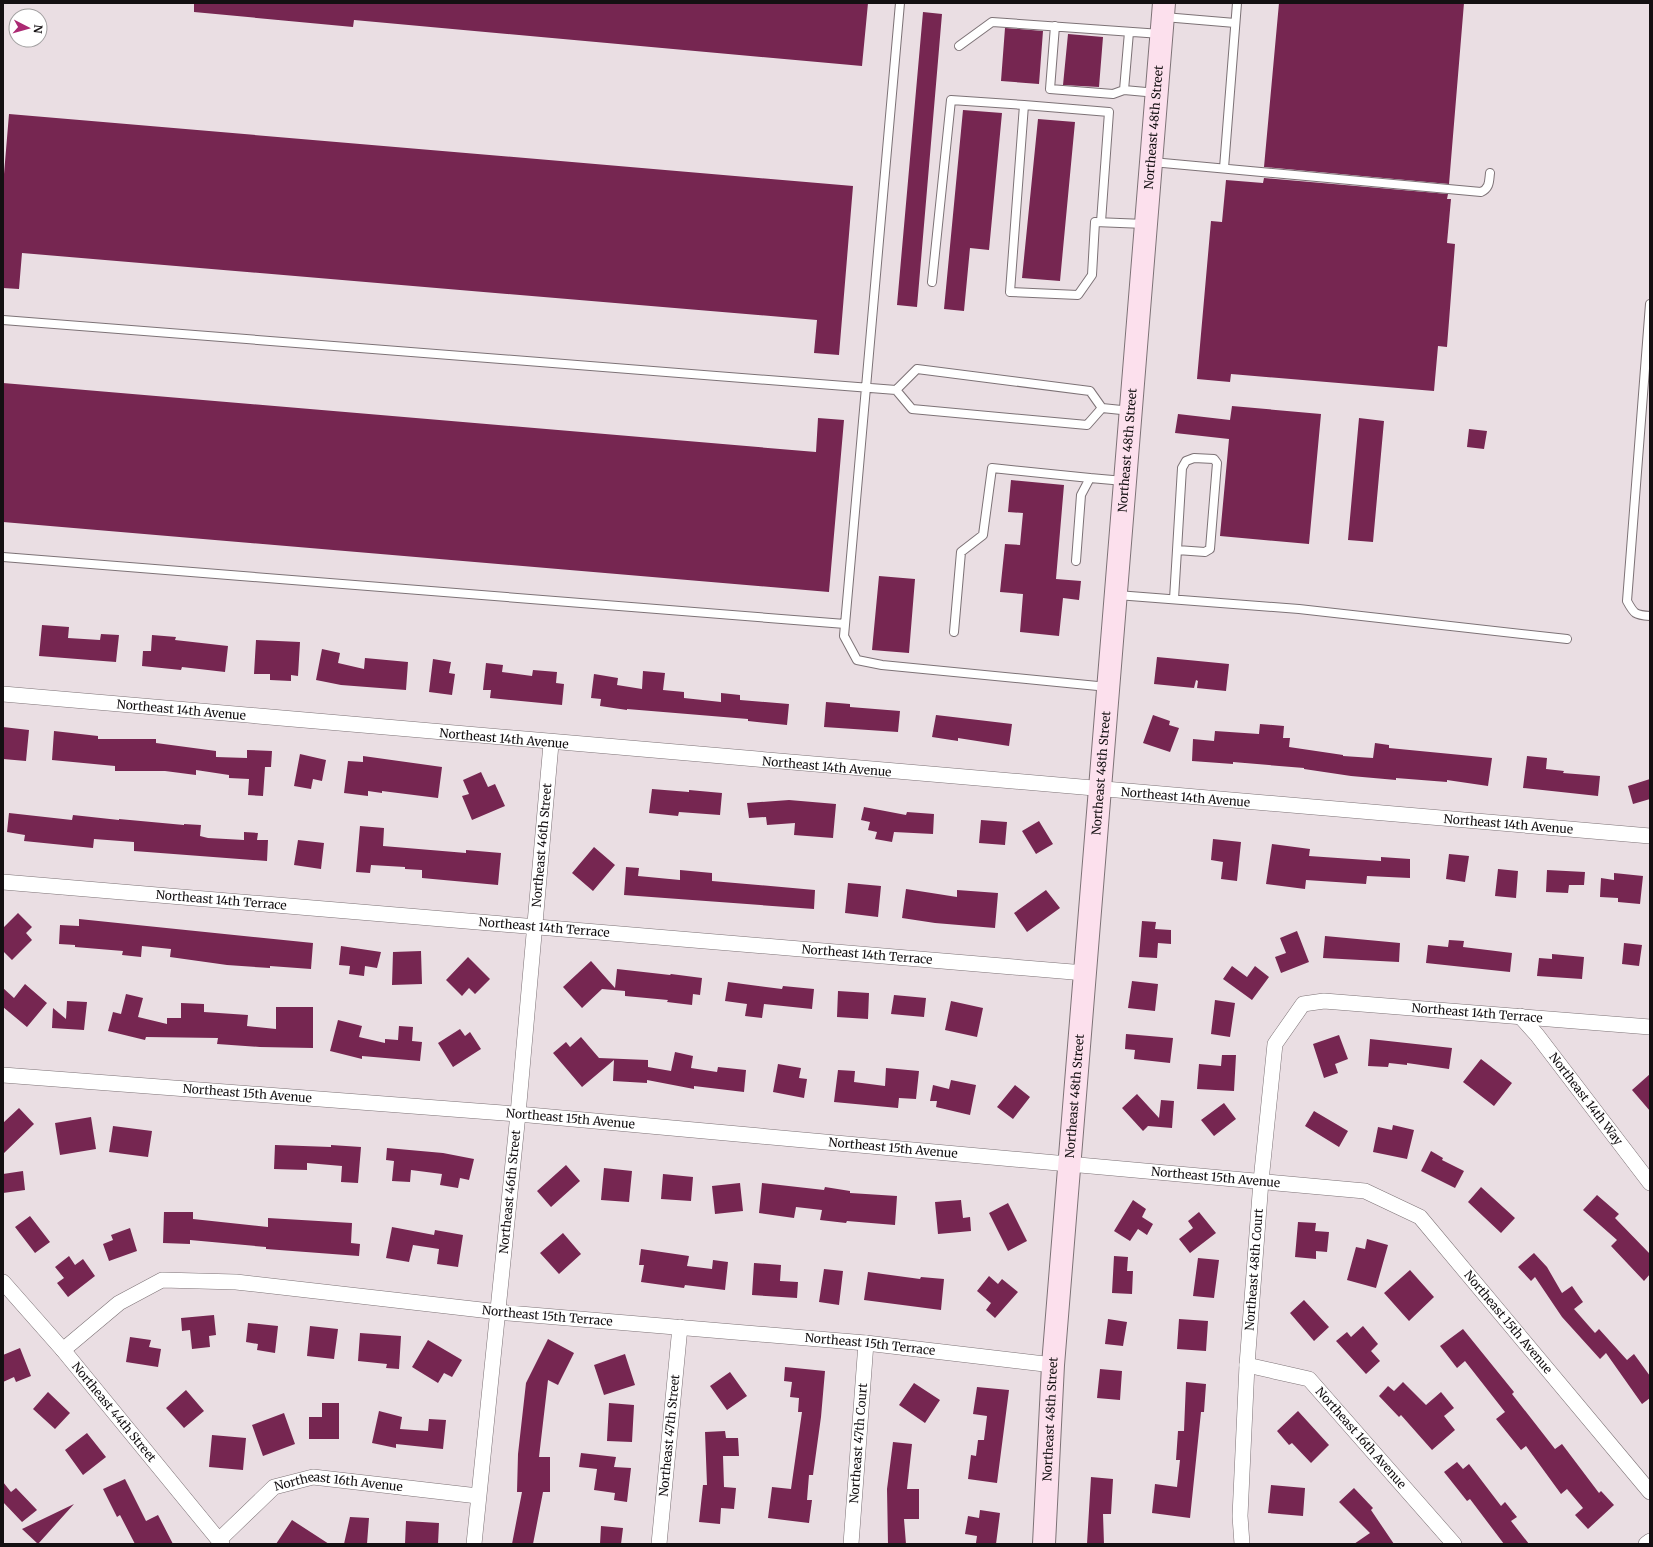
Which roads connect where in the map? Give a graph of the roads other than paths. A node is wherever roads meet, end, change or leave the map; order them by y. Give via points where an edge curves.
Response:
1 (900, 3) edge
2 (1237, 3) edge
3 (1163, 18) edge
4 (1235, 23) junction
5 (1055, 26) junction
6 (1129, 32) junction
7 (959, 46) dead end
8 (1124, 90) junction
9 (1157, 93) junction
10 (1024, 105) junction
11 (1151, 162) junction
12 (1224, 168) junction
13 (1490, 173) dead end
14 (1101, 222) junction
15 (1146, 224) junction
16 (932, 282) dead end
17 (1650, 304) edge
18 (3, 320) edge
19 (866, 388) junction
20 (896, 390) junction
21 (1102, 408) junction
22 (1131, 411) junction
23 (1090, 478) junction
24 (1125, 481) junction
25 (1177, 550) junction
26 (3, 557) edge
27 (1076, 561) dead end
28 (1116, 595) junction
29 (1174, 599) junction
30 (1650, 616) edge
31 (845, 624) junction
32 (954, 632) dead end
33 (1568, 639) dead end
34 (1108, 687) junction
35 (3, 694) edge
36 (551, 744) junction
37 (1100, 791) junction
38 (1650, 836) edge
39 (3, 882) edge
40 (534, 926) junction
41 (1084, 973) junction
42 (1303, 1004) joint
43 (1520, 1016) junction
44 (1650, 1027) edge
45 (3, 1076) edge
46 (518, 1114) junction
47 (1069, 1163) junction
48 (1261, 1181) junction
49 (1650, 1183) edge
50 (3, 1282) edge
51 (498, 1312) junction
52 (680, 1327) junction
53 (866, 1343) junction
54 (64, 1350) junction
55 (1053, 1365) junction
56 (1247, 1365) junction
57 (1650, 1492) edge
58 (478, 1496) junction
59 (1650, 1541) edge
60 (220, 1542) edge
61 (474, 1544) edge
62 (660, 1544) edge
63 (851, 1544) edge
64 (1044, 1544) edge
65 (1242, 1544) edge
66 (1454, 1544) edge
67 (1646, 1544) edge

1 - 19 lane
2 - 4 lane
3 - 4 lane
3 - 6 lane
3 - 9 street, Northeast 48th Street
4 - 12 lane
5 - 6 lane
5 - 7 lane via 992,22
5 - 8 lane via 1050,89 1113,94
6 - 8 lane
8 - 9 lane
9 - 11 street, Northeast 48th Street
10 - 14 lane via 1109,112
10 - 14 lane via 1010,292 1078,295 1092,275 1095,222
10 - 16 lane via 951,100
11 - 12 lane
11 - 15 street, Northeast 48th Street
12 - 13 lane via 1481,192 1488,186
14 - 15 lane
15 - 22 street, Northeast 48th Street
17 - 30 lane via 1627,601 1636,614
18 - 19 lane
19 - 20 lane
19 - 31 lane
20 - 21 lane via 912,409 1087,425
20 - 21 lane via 917,369 1090,391
21 - 22 lane
22 - 24 street, Northeast 48th Street
23 - 24 lane
23 - 27 lane via 1082,495
23 - 32 lane via 992,468 983,535 962,552
24 - 28 street, Northeast 48th Street
25 - 25 lane via 1182,468 1186,461 1194,458 1214,459 1216,463 1210,549 1206,552
25 - 29 lane
26 - 31 lane
28 - 29 lane
28 - 34 street, Northeast 48th Street
29 - 33 lane via 1299,609
31 - 34 lane via 844,636 857,660 882,665
34 - 37 street, Northeast 48th Street
35 - 36 street, Northeast 14th Avenue
36 - 37 street, Northeast 14th Avenue
36 - 40 street, Northeast 46th Street
37 - 38 street, Northeast 14th Avenue
37 - 41 street, Northeast 48th Street
39 - 40 street, Northeast 14th Terrace
40 - 41 street, Northeast 14th Terrace
40 - 46 street, Northeast 46th Street
41 - 47 street, Northeast 48th Street
42 - 43 street, Northeast 14th Terrace via 1324,1001
42 - 48 street, Northeast 48th Court via 1275,1044
43 - 44 street, Northeast 14th Terrace
43 - 49 street, Northeast 14th Way
45 - 46 street, Northeast 15th Avenue
46 - 47 street, Northeast 15th Avenue
46 - 51 street, Northeast 46th Street
47 - 48 street, Northeast 15th Avenue
47 - 55 street, Northeast 48th Street
48 - 56 street, Northeast 48th Court
48 - 57 street, Northeast 15th Avenue via 1365,1191 1420,1217
50 - 54 street, Northeast 44th Street
51 - 52 street, Northeast 15th Terrace
51 - 54 street, Northeast 15th Terrace via 236,1282 162,1280 119,1302
51 - 58 street, Northeast 46th Street
52 - 53 street, Northeast 15th Terrace
52 - 62 street, Northeast 47th Street
53 - 55 street, Northeast 15th Terrace
53 - 63 street, Northeast 47th Court
54 - 60 street, Northeast 44th Street
55 - 64 street, Northeast 48th Street
56 - 65 street, Northeast 48th Court via 1240,1516
56 - 66 street, Northeast 16th Avenue via 1309,1379
58 - 60 street, Northeast 16th Avenue via 313,1477 274,1487
58 - 61 street, Northeast 46th Street
59 - 67 street

